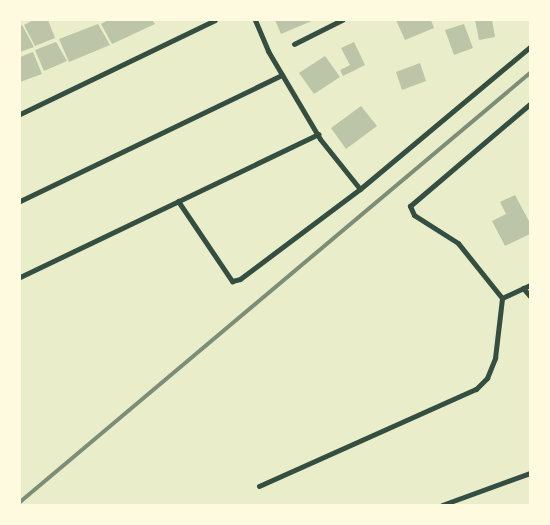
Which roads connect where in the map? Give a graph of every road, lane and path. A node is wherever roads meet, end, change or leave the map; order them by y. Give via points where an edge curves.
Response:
1 (215, 20) edge
2 (255, 20) edge
3 (342, 20) edge
4 (294, 44) dead end
5 (530, 47) edge
6 (282, 75) junction
7 (530, 104) edge
8 (20, 114) edge
9 (318, 134) junction
10 (360, 188) junction
11 (20, 201) edge
12 (178, 201) junction
13 (20, 277) edge
14 (530, 285) edge
15 (523, 288) junction
16 (530, 296) edge
17 (502, 298) junction
18 (530, 473) edge
19 (259, 486) dead end
20 (442, 505) edge

1 - 8 street
2 - 6 street
3 - 4 street
5 - 10 street
6 - 9 street
6 - 11 street
7 - 17 street via 410,206 414,215 458,243
9 - 10 street
9 - 12 street
10 - 12 street via 240,279 232,280
12 - 13 street
14 - 15 street
15 - 16 street
15 - 17 street
17 - 19 street via 495,358 476,389
18 - 20 street

